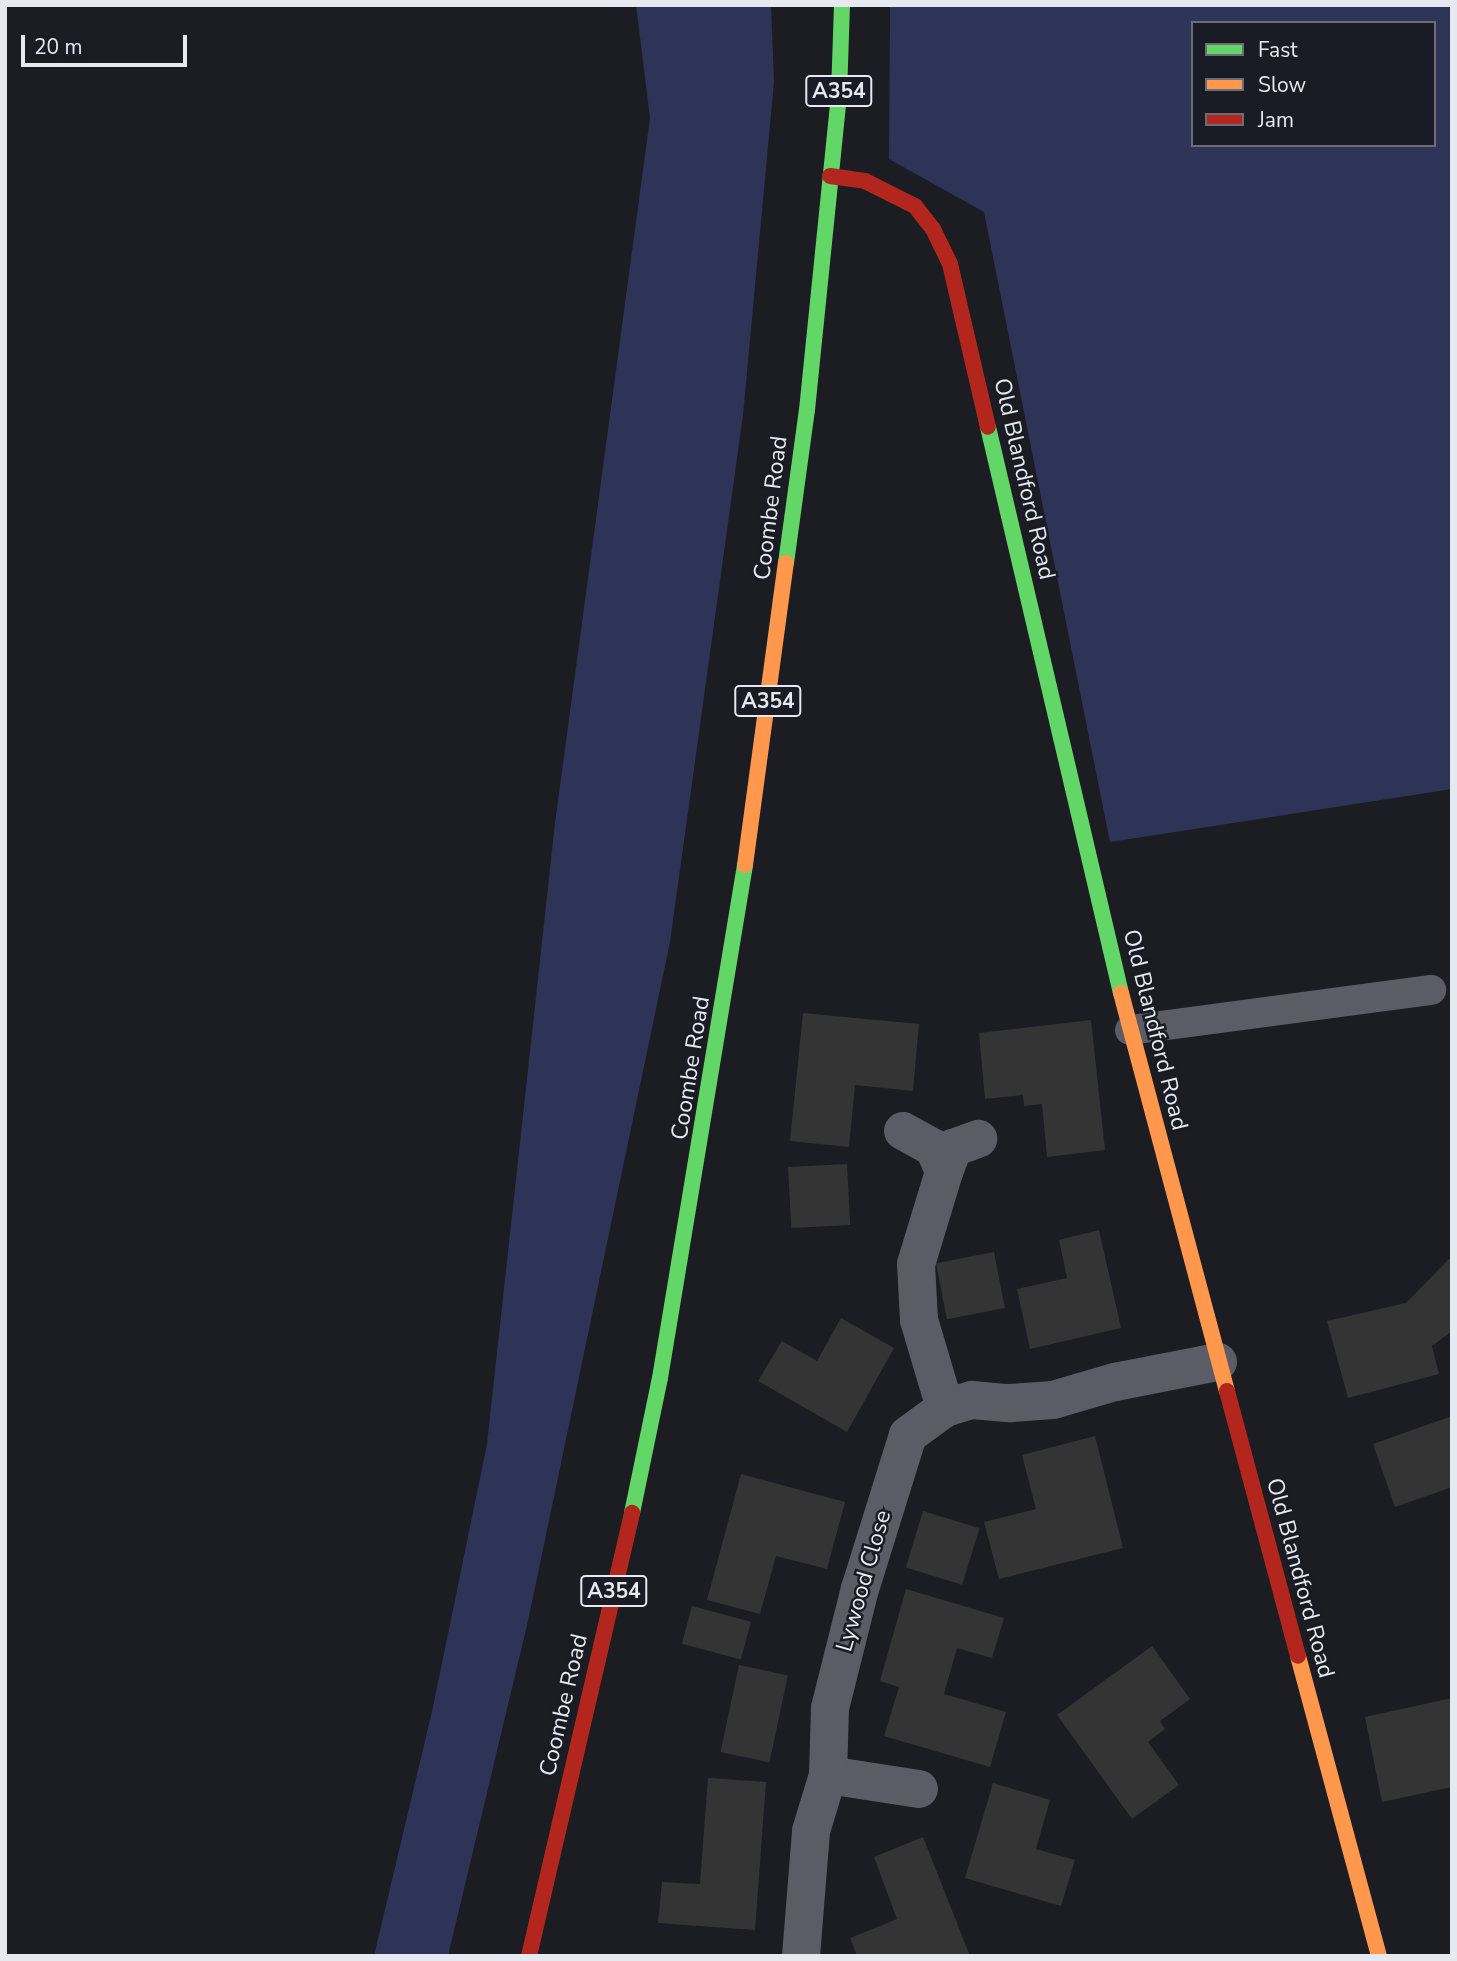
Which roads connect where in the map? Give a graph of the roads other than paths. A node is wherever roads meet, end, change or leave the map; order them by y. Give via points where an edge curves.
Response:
1 (842, 5) edge
2 (830, 177) junction
3 (1431, 990) dead end
4 (1130, 1030) junction
5 (903, 1131) dead end
6 (978, 1139) dead end
7 (944, 1172) junction
8 (1218, 1362) junction
9 (945, 1408) junction
10 (828, 1775) junction
11 (919, 1789) dead end
12 (529, 1956) edge
13 (801, 1956) edge
14 (1379, 1956) edge

1 - 2 main road, A354
2 - 4 main road, Old Blandford Road via 865,181 915,206 933,229 950,264
2 - 12 main road, Coombe Road / A354 via 807,410 778,633 689,1224 622,1556
3 - 4 lane
4 - 8 main road, Old Blandford Road
5 - 7 street via 934,1148
6 - 7 street via 953,1147
7 - 9 street via 916,1264 916,1278 919,1320
8 - 9 street, Lywood Close via 1053,1399 971,1400
8 - 14 main road, Old Blandford Road
9 - 10 street, Lywood Close via 908,1435 860,1589 830,1708
10 - 11 street
10 - 13 street, Lywood Close via 811,1831

